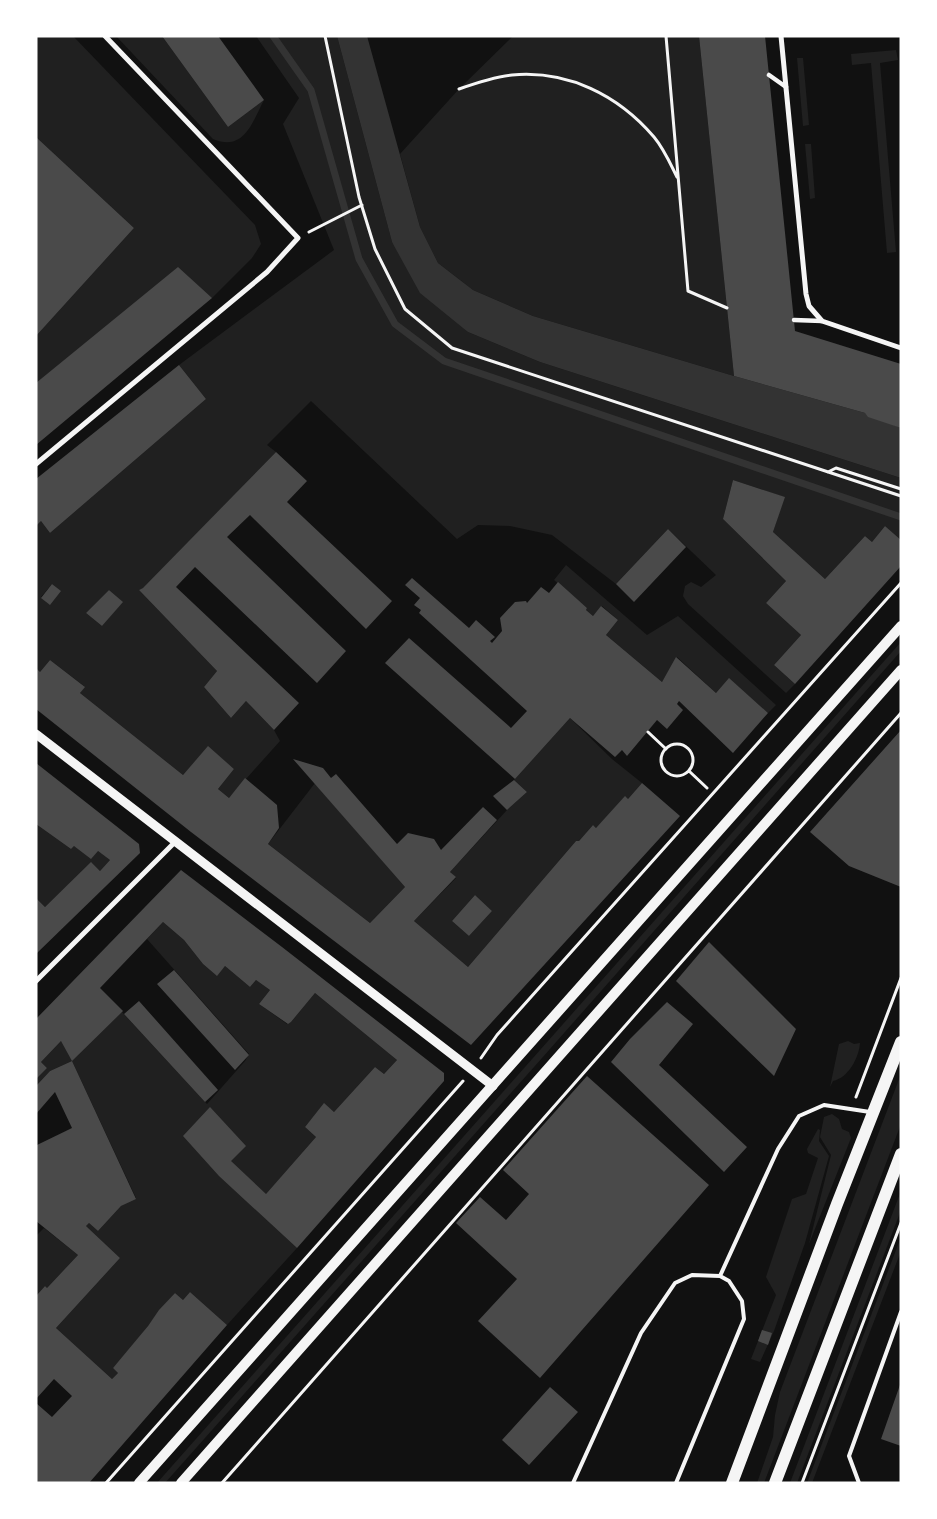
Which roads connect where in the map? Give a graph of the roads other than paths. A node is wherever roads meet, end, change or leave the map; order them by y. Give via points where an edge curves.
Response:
1 (105, 36) edge
2 (781, 36) edge
3 (769, 75) dead end
4 (786, 88) junction
5 (794, 320) dead end
6 (822, 321) junction
7 (901, 348) edge
8 (36, 464) edge
9 (901, 626) edge
10 (901, 670) edge
11 (36, 734) edge
12 (176, 842) junction
13 (36, 981) edge
14 (901, 1042) edge
15 (493, 1086) junction
16 (874, 1113) junction
17 (901, 1154) edge
18 (720, 1276) junction
19 (901, 1312) edge
20 (139, 1483) edge
21 (181, 1483) edge
22 (573, 1483) edge
23 (676, 1483) edge
24 (732, 1483) edge
25 (775, 1483) edge
26 (859, 1483) edge

1 - 8 street via 298,238 267,272
2 - 4 street
3 - 4 street
4 - 6 street via 806,294 810,306
5 - 6 street
6 - 7 street
9 - 15 main road
10 - 21 main road
11 - 12 street
12 - 13 street
12 - 15 street
14 - 16 main road
15 - 20 main road
16 - 18 lane via 824,1105 799,1116 778,1149
16 - 24 main road
17 - 25 main road
18 - 22 lane via 692,1275 675,1282 641,1333
18 - 23 lane via 729,1280 742,1301 744,1319
19 - 26 lane via 849,1456

